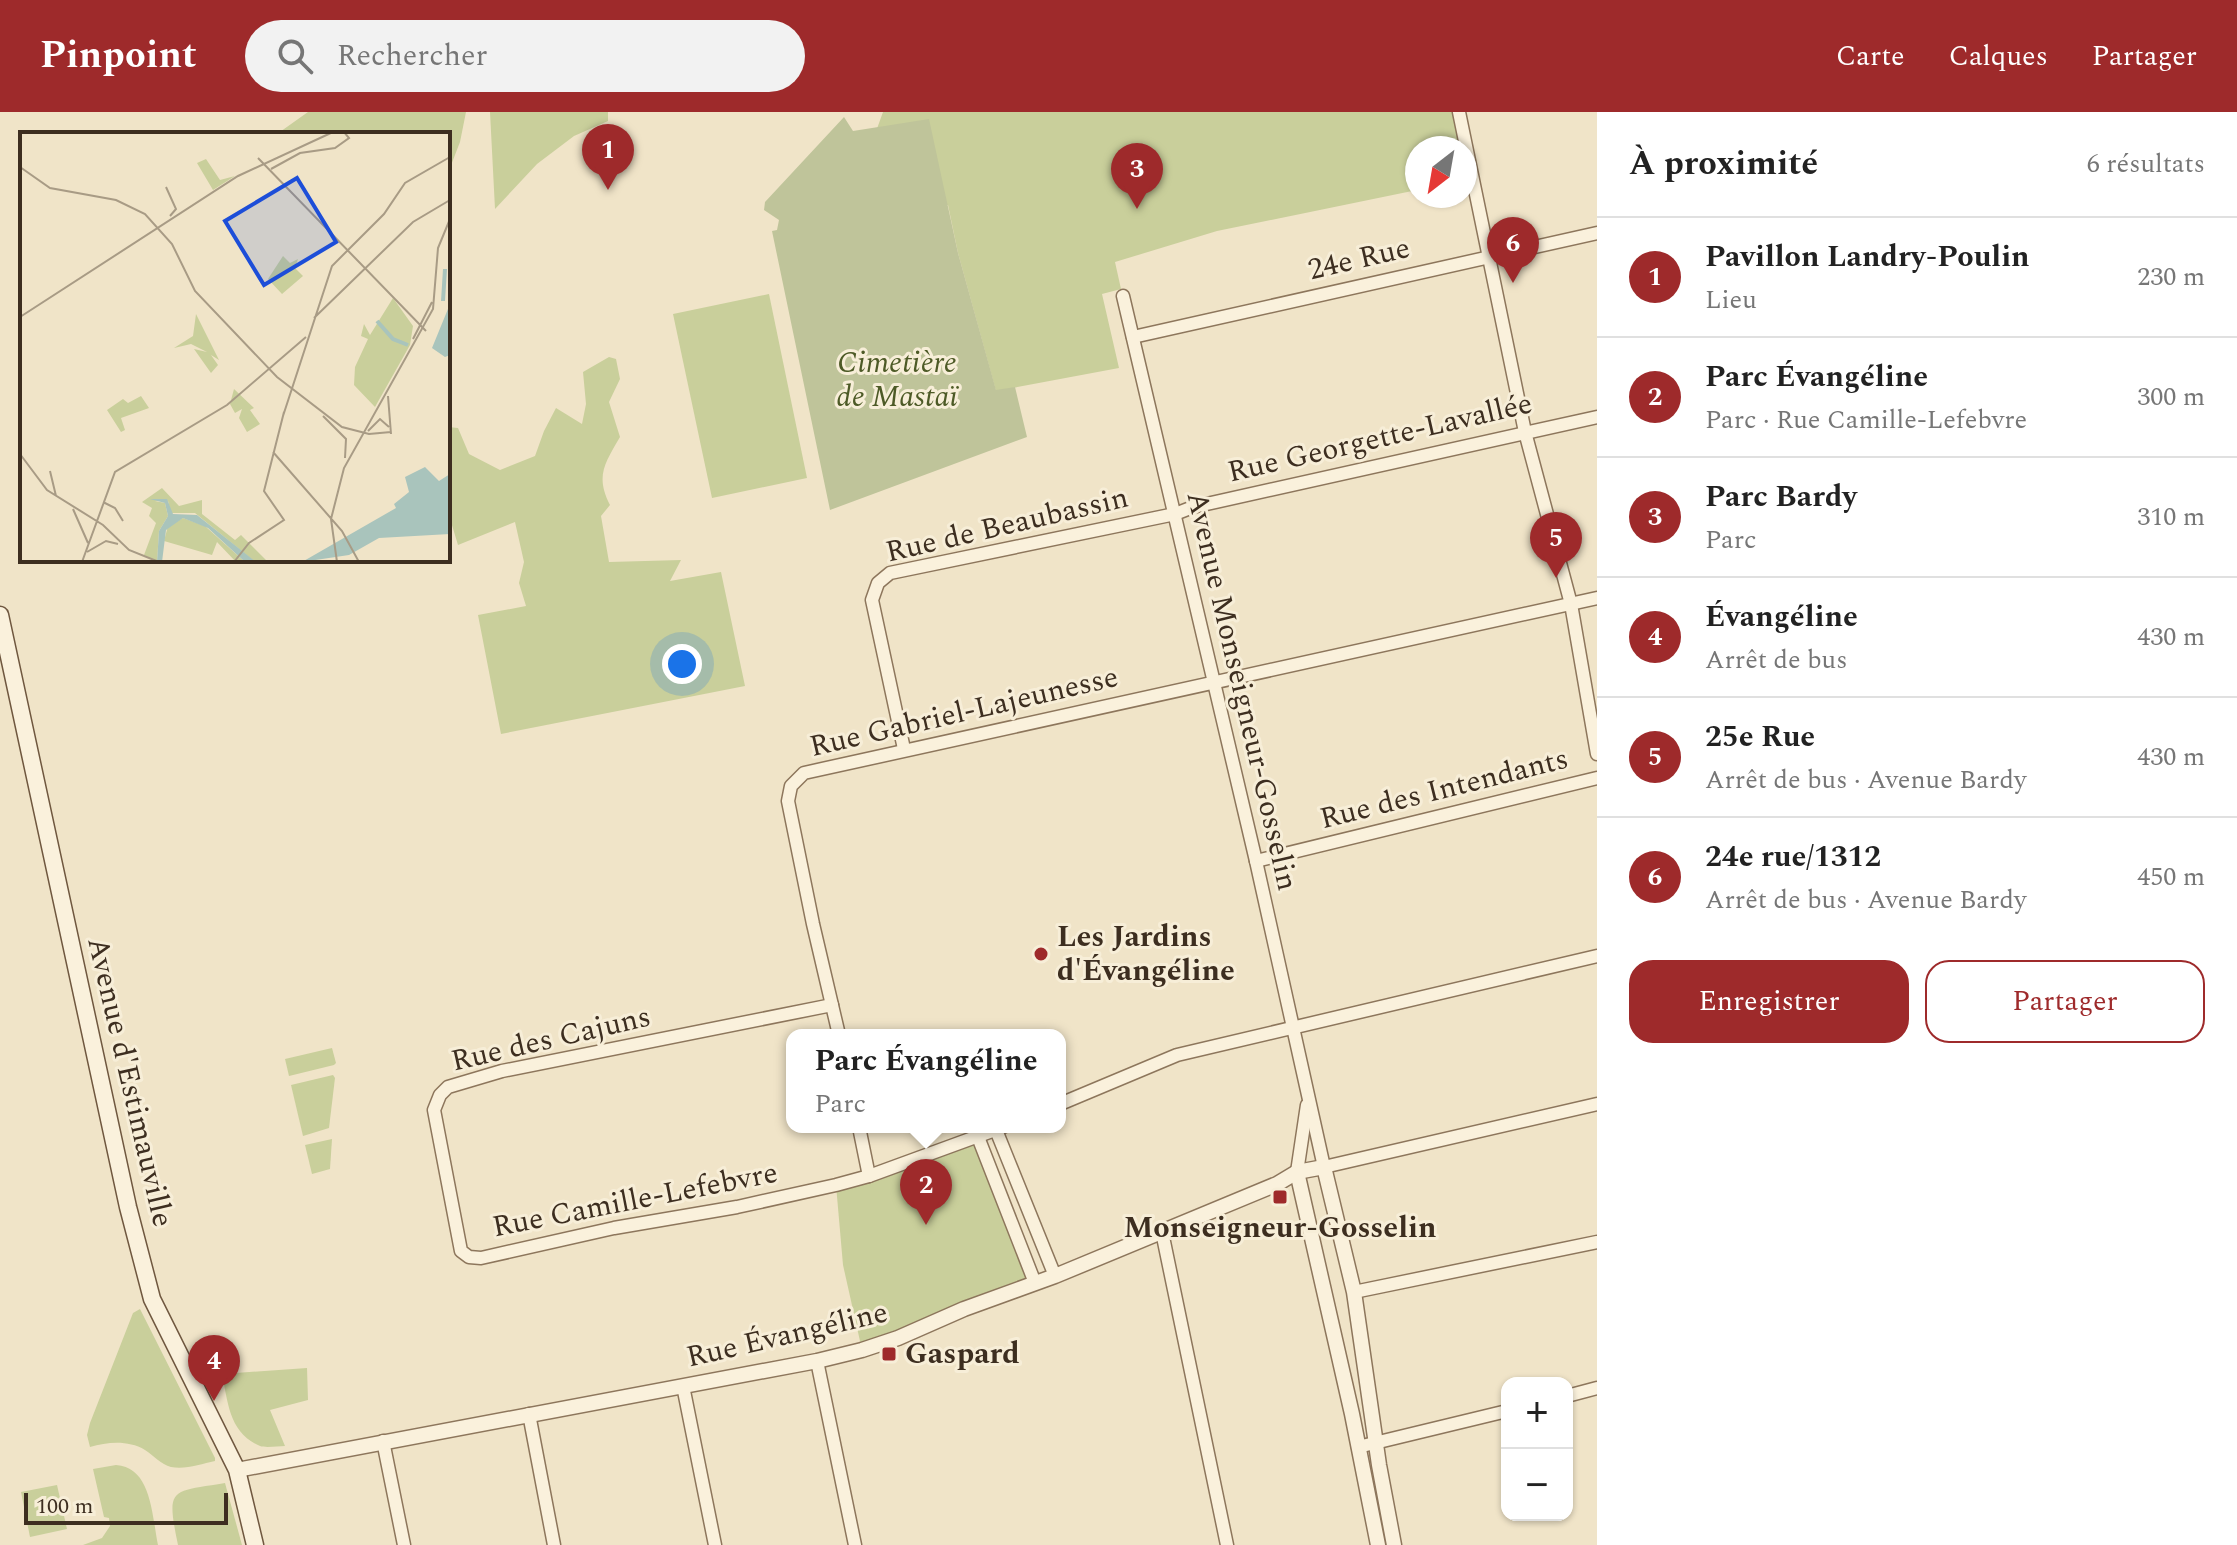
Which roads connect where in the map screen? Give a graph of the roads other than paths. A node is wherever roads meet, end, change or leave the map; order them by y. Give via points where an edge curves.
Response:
1 (1459, 112) edge
2 (1597, 233) edge
3 (1490, 256) junction
4 (1123, 296) dead end
5 (1133, 337) junction
6 (1597, 417) edge
7 (1525, 432) junction
8 (1175, 514) junction
9 (1597, 598) edge
10 (1571, 604) junction
11 (0, 615) edge
12 (1213, 683) junction
13 (904, 749) junction
14 (1597, 754) edge
15 (1597, 778) edge
16 (1256, 861) junction
17 (1597, 956) edge
18 (832, 1005) junction
19 (1292, 1028) junction
20 (838, 1029) edge
21 (1308, 1098) junction
22 (1066, 1101) edge
23 (1597, 1104) edge
24 (860, 1133) edge
25 (988, 1133) edge
26 (1002, 1133) edge
27 (978, 1137) junction
28 (1324, 1167) junction
29 (1297, 1172) junction
30 (869, 1176) junction
31 (1162, 1232) junction
32 (1597, 1242) edge
33 (461, 1251) joint
34 (1055, 1276) junction
35 (1035, 1283) junction
36 (1354, 1292) junction
37 (817, 1361) junction
38 (683, 1386) junction
39 (1597, 1388) edge
40 (1573, 1394) edge
41 (1501, 1413) edge
42 (529, 1414) junction
43 (383, 1441) junction
44 (1376, 1444) junction
45 (1358, 1447) junction
46 (237, 1470) junction
47 (255, 1545) edge
48 (404, 1545) edge
49 (554, 1545) edge
50 (715, 1545) edge
51 (855, 1545) edge
52 (1227, 1545) edge
53 (1378, 1545) edge
54 (1394, 1545) edge

1 - 3 street
2 - 3 street, 24e Rue
3 - 5 street, 24e Rue
3 - 7 street
4 - 5 street, Avenue Monseigneur-Gosselin
5 - 8 street, Avenue Monseigneur-Gosselin
6 - 7 street, Rue Georgette-Lavallée
7 - 8 street, Rue Georgette-Lavallée
7 - 10 street
8 - 12 street, Avenue Monseigneur-Gosselin
8 - 13 street, Rue de Beaubassin via 890,573 878,583 872,600
9 - 10 street, Rue Gabriel-Lajeunesse
10 - 12 street, Rue Gabriel-Lajeunesse
10 - 14 street
11 - 46 main road, Avenue d'Estimauville via 147,1283
12 - 13 street, Rue Gabriel-Lajeunesse
12 - 16 street, Avenue Monseigneur-Gosselin
13 - 18 street, Rue Gabriel-Lajeunesse via 804,773 791,786 788,801
15 - 16 street, Rue des Intendants
16 - 19 street, Avenue Monseigneur-Gosselin
17 - 19 street
18 - 20 street, Rue Gabriel-Lajeunesse
18 - 33 street, Rue des Cajuns via 502,1071 448,1087 434,1110
19 - 21 street, Avenue Monseigneur-Gosselin
19 - 22 street via 1177,1055
21 - 28 street, Avenue Monseigneur-Gosselin
21 - 29 street, Avenue Monseigneur-Gosselin
23 - 28 street
24 - 30 street
25 - 27 street, Rue Camille-Lefebvre
26 - 34 street
27 - 30 street, Rue Camille-Lefebvre
27 - 35 street
28 - 29 street, Rue Évangéline
28 - 36 street, Avenue Monseigneur-Gosselin
29 - 31 street, Rue Évangéline
29 - 45 street, Avenue Monseigneur-Gosselin
30 - 33 street, Rue Camille-Lefebvre via 481,1258
31 - 34 street, Rue Évangéline
31 - 52 street
32 - 36 street
34 - 35 street, Rue Évangéline
35 - 37 street, Rue Évangéline via 898,1338
36 - 44 street, Avenue Monseigneur-Gosselin
37 - 38 street, Rue Évangéline
37 - 51 street
38 - 42 street, Rue Évangéline
38 - 50 street
39 - 40 street
41 - 44 street
42 - 43 street, Rue Évangéline
42 - 49 street
43 - 46 street, Rue Évangéline
43 - 48 street
44 - 45 street
44 - 54 street, Avenue Monseigneur-Gosselin
45 - 53 street, Avenue Monseigneur-Gosselin
46 - 47 main road, Avenue d'Estimauville

